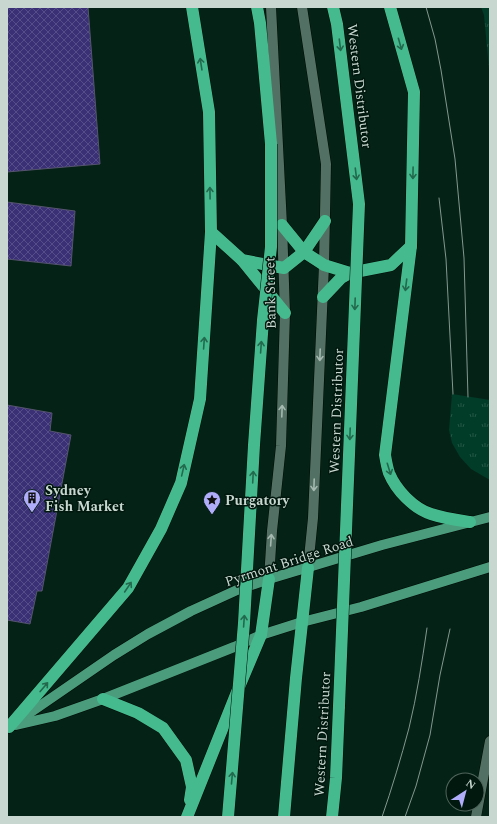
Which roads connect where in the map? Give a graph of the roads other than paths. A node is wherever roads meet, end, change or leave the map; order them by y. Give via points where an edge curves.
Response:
1 (192, 7) edge
2 (257, 7) edge
3 (271, 7) edge
4 (302, 7) edge
5 (333, 7) edge
6 (390, 7) edge
7 (325, 221) junction
8 (282, 225) junction
9 (211, 232) junction
10 (411, 246) junction
11 (304, 252) junction
12 (242, 260) junction
13 (324, 265) junction
14 (284, 268) junction
15 (350, 273) junction
16 (323, 297) junction
17 (285, 313) junction
18 (490, 517) edge
19 (470, 522) junction
20 (490, 567) edge
21 (308, 568) junction
22 (269, 579) junction
23 (302, 622) junction
24 (261, 635) junction
25 (103, 698) junction
26 (8, 727) edge
27 (490, 742) edge
28 (187, 817) edge
29 (228, 817) edge
30 (284, 817) edge
31 (332, 817) edge
32 (476, 817) edge

9 -> 1 highway via 209,112
29 -> 2 highway, bridge via 244,623 263,320 271,247 271,144
3 - 8 street, Bank Street
4 - 7 street via 326,164
5 -> 31 highway, Western Distributor, bridge via 360,204 336,778
6 -> 10 highway via 414,92
7 - 11 highway
7 - 13 street
8 - 11 highway
8 - 14 street, Bank Street
9 - 12 highway
26 -> 9 highway via 128,588 161,529 180,483 200,399
10 - 15 highway via 391,265
10 -> 19 highway via 385,455 389,474 399,491 412,504 429,513
11 - 13 highway
11 - 14 highway
12 - 14 highway
12 - 17 highway
13 - 15 highway
13 - 16 street
14 - 17 street, Bank Street
15 - 16 highway via 341,278
16 -> 21 street via 314,504
22 -> 17 street, Bank Street via 281,446
18 - 19 main road, Pyrmont Bridge Road
19 - 21 main road, Pyrmont Bridge Road
20 - 23 main road via 361,607
21 - 22 main road, Pyrmont Bridge Road
21 - 23 highway
22 - 24 highway
22 - 26 main road, Pyrmont Bridge Road via 237,590 148,634
23 - 24 main road
23 - 30 highway
24 - 25 main road
24 - 28 highway
25 - 26 main road via 55,716
25 - 28 highway via 138,713 163,728 186,760 192,787
27 - 32 street

